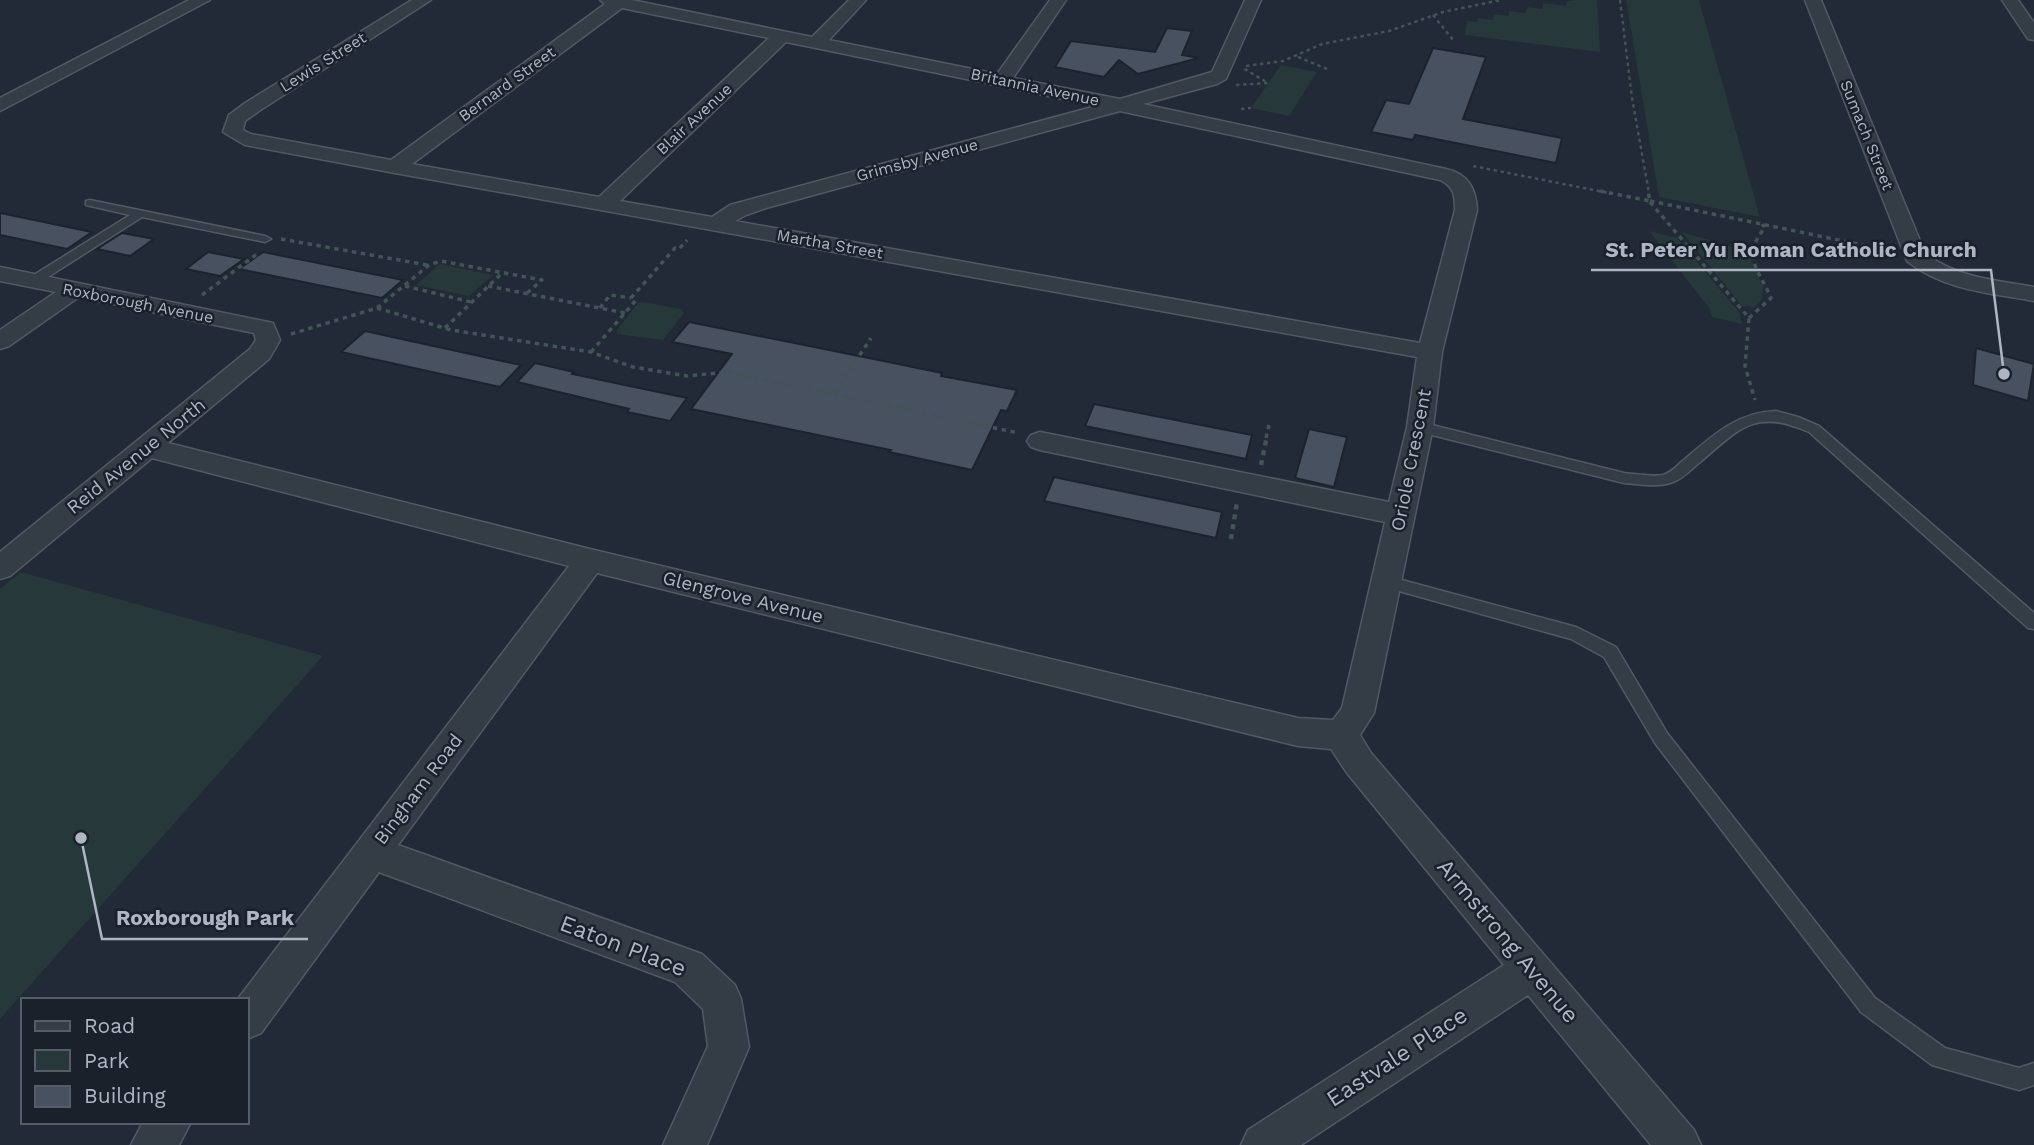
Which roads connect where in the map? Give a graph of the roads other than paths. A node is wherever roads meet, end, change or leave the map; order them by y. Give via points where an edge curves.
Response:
1 (202, 0) edge
2 (423, 0) edge
3 (858, 0) edge
4 (1058, 0) edge
5 (1253, 0) edge
6 (1814, 0) edge
7 (2010, 0) edge
8 (613, 1) edge
9 (656, 4) edge
10 (783, 35) junction
11 (2034, 35) edge
12 (816, 43) junction
13 (1002, 80) junction
14 (0, 105) edge
15 (1120, 105) junction
16 (233, 132) joint
17 (396, 167) junction
18 (1453, 178) joint
19 (90, 202) dead end
20 (605, 203) junction
21 (141, 213) junction
22 (718, 223) junction
23 (269, 242) road end
24 (0, 274) edge
25 (33, 281) junction
26 (73, 291) junction
27 (2034, 294) edge
28 (268, 340) joint
29 (0, 341) edge
30 (1430, 352) junction
31 (1420, 427) junction
32 (1040, 441) road end
33 (146, 447) junction
34 (1401, 515) junction
35 (590, 560) junction
36 (0, 568) edge
37 (1387, 582) junction
38 (2034, 623) edge
39 (1341, 735) junction
40 (371, 852) junction
41 (1532, 970) junction
42 (248, 1018) edge
43 (2034, 1074) edge
44 (169, 1124) edge
45 (153, 1145) edge
46 (685, 1145) edge
47 (1263, 1145) edge
48 (1679, 1145) edge

1 - 14 street
2 - 16 street, Lewis Street via 252,107 236,119
3 - 12 street
4 - 13 street
5 - 15 street, Grimsby Avenue via 1220,75
6 - 27 street, Sumach Street via 1921,261 1949,276
7 - 11 street
8 - 9 street, Britannia Avenue
8 - 17 street, Bernard Street
9 - 10 street, Britannia Avenue
10 - 12 street, Britannia Avenue
10 - 20 street, Blair Avenue
12 - 13 street, Britannia Avenue
13 - 15 street, Britannia Avenue
15 - 18 street, Britannia Avenue
15 - 22 street, Grimsby Avenue via 737,210
16 - 17 street, Martha Street via 244,139
17 - 20 street, Martha Street
18 - 30 street, Oriole Crescent via 1466,190 1466,210
19 - 21 lane
20 - 22 street, Martha Street
21 - 23 lane
21 - 25 lane
22 - 30 street, Martha Street
24 - 25 street, Roxborough Avenue
25 - 26 street, Roxborough Avenue
26 - 28 street, Roxborough Avenue via 264,328
26 - 29 street
28 - 33 street, Reid Avenue North via 260,354
30 - 31 street, Oriole Crescent
31 - 34 street, Oriole Crescent
31 - 38 lane via 1623,478 1648,480 1670,479 1744,419 1797,420 1814,429
32 - 34 street
33 - 35 street, Glengrove Avenue
33 - 36 street, Reid Avenue North
34 - 37 street, Oriole Crescent
35 - 39 street, Glengrove Avenue via 1298,732
35 - 40 street, Bingham Road
37 - 39 street, Oriole Crescent via 1357,713
37 - 43 lane via 1576,634 1610,652 1661,738 1868,1006 1940,1057 2019,1079
39 - 41 street, Armstrong Avenue via 1359,763
40 - 42 street, Bingham Road
40 - 46 street, Eaton Place via 688,968 705,983 721,999 729,1047
41 - 47 street, Eastvale Place
41 - 48 street, Armstrong Avenue
44 - 45 street

